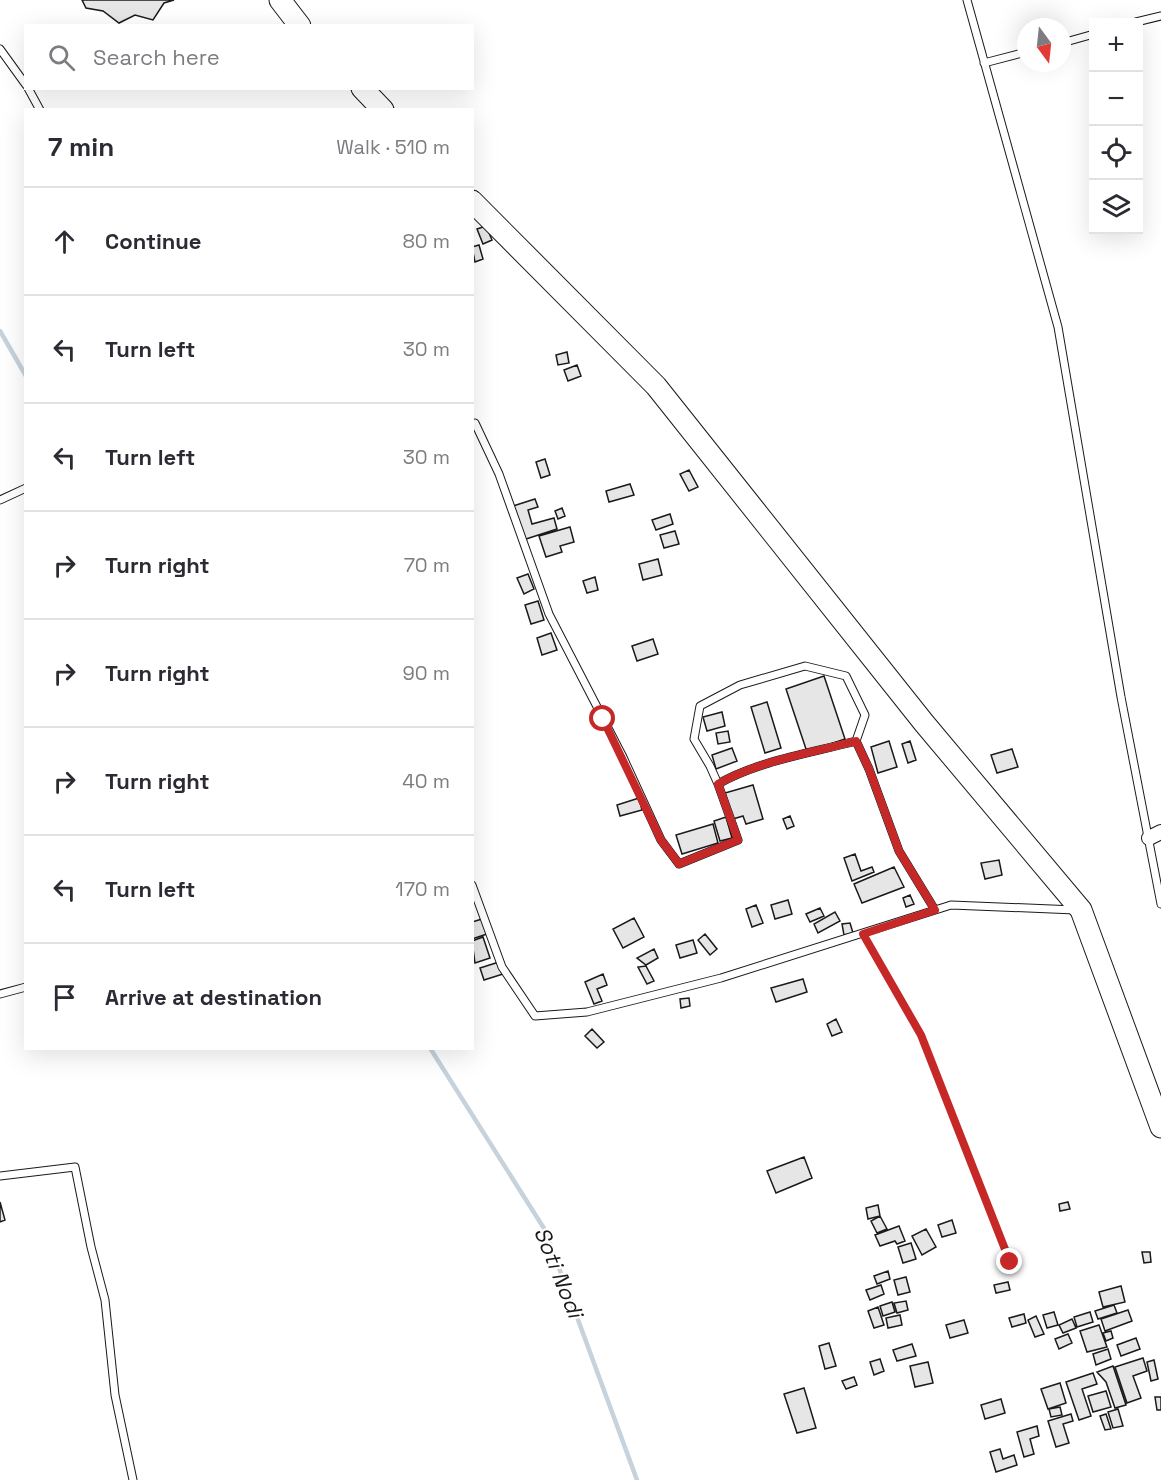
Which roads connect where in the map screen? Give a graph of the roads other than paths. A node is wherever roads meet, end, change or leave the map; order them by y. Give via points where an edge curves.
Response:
1 (280, 0) edge
2 (967, 0) edge
3 (1161, 16) edge
4 (1143, 20) edge
5 (298, 24) edge
6 (1089, 35) edge
7 (1071, 40) edge
8 (0, 49) edge
9 (1017, 54) edge
10 (984, 63) junction
11 (24, 83) edge
12 (29, 90) edge
13 (364, 90) edge
14 (39, 108) edge
15 (380, 108) edge
16 (474, 203) edge
17 (474, 423) edge
18 (24, 489) edge
19 (0, 501) edge
20 (856, 741) junction
21 (718, 784) junction
22 (1155, 835) edge
23 (474, 890) edge
24 (1161, 904) edge
25 (935, 910) junction
26 (1081, 910) junction
27 (24, 988) edge
28 (0, 994) edge
29 (1161, 1126) edge
30 (0, 1176) edge
31 (133, 1480) edge

1 - 5 highway
2 - 10 lane
3 - 4 lane
6 - 7 lane
8 - 11 lane
9 - 10 lane
10 - 22 lane via 1058,327 1121,697
12 - 14 lane
13 - 15 highway
16 - 26 highway via 656,386 924,723
17 - 21 lane via 499,474 549,614 661,840 679,864 738,840
18 - 19 lane
20 - 21 lane via 732,776
20 - 21 lane via 865,715 846,676 805,666 740,685 700,706 694,739
20 - 25 lane via 899,851
22 - 24 lane
23 - 25 lane via 502,967 535,1016 587,1012 721,978
25 - 26 lane via 951,905
26 - 29 highway
27 - 28 lane
30 - 31 lane via 75,1167 105,1300 115,1395

